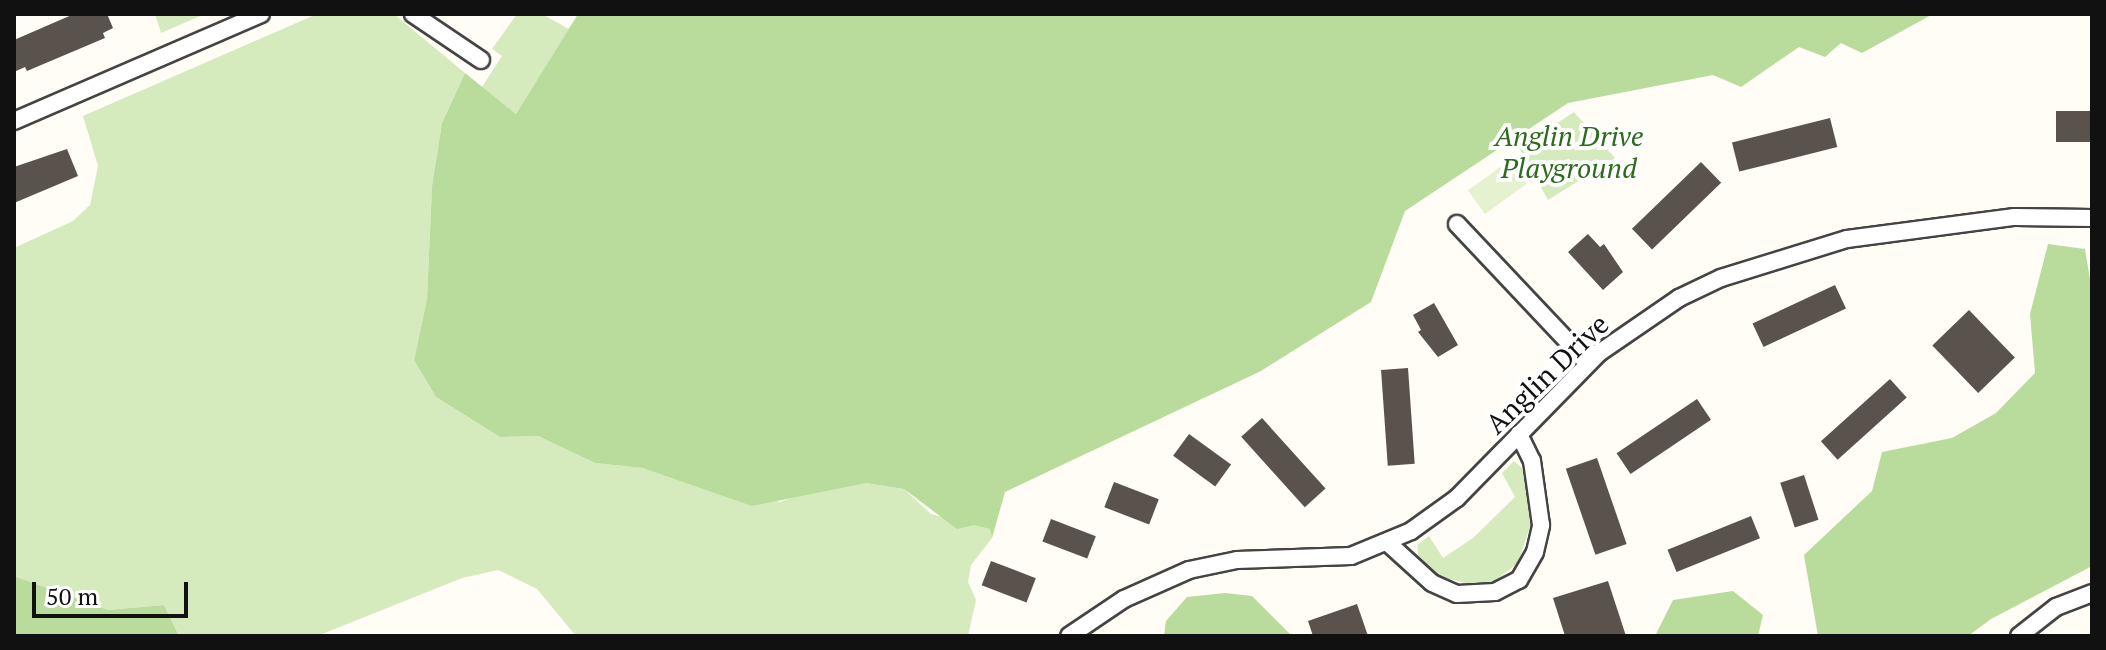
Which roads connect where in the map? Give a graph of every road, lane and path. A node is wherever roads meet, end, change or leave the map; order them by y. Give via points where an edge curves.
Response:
1 (261, 14) edge
2 (413, 14) edge
3 (481, 60) dead end
4 (14, 121) edge
5 (2092, 218) edge
6 (1457, 224) dead end
7 (1588, 363) junction
8 (1519, 434) junction
9 (1388, 543) junction
10 (2092, 593) edge
11 (1069, 636) edge
12 (2019, 636) edge

1 - 4 street
2 - 3 street
5 - 7 street, Anglin Drive via 2015,217 1847,239 1804,250 1679,298
6 - 7 street
7 - 8 street, Anglin Drive
8 - 9 street, Anglin Drive via 1457,498
8 - 9 street via 1532,461 1541,525 1535,552 1519,580 1495,592 1457,594 1432,583
9 - 11 street, Anglin Drive via 1333,558 1237,560 1189,570 1124,599
10 - 12 street via 2056,607

